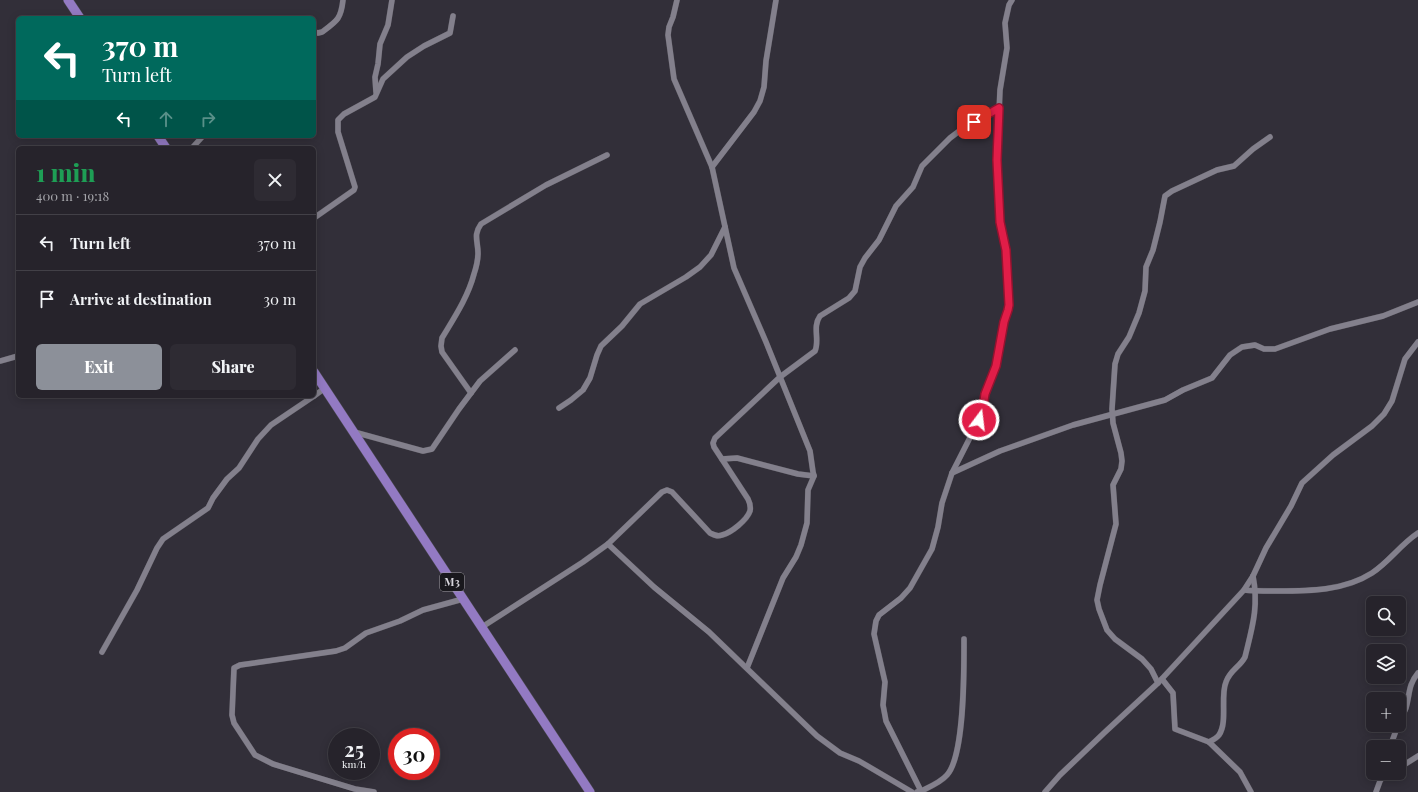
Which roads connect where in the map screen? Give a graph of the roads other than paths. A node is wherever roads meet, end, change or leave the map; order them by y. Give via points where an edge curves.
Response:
1 (68, 0) edge
2 (344, 0) edge
3 (392, 0) edge
4 (677, 0) edge
5 (776, 0) edge
6 (1012, 0) edge
7 (79, 16) edge
8 (453, 16) dead end
9 (316, 32) edge
10 (376, 92) junction
11 (999, 108) junction
12 (1270, 137) dead end
13 (200, 138) edge
14 (194, 146) edge
15 (608, 155) dead end
16 (712, 167) junction
17 (316, 217) edge
18 (725, 227) junction
19 (1418, 302) edge
20 (1418, 342) edge
21 (515, 350) dead end
22 (16, 357) edge
23 (0, 361) edge
24 (316, 375) edge
25 (780, 377) junction
26 (325, 388) junction
27 (471, 393) junction
28 (316, 395) edge
29 (311, 398) edge
30 (559, 408) dead end
31 (1112, 414) junction
32 (354, 432) junction
33 (722, 459) junction
34 (952, 473) junction
35 (814, 476) junction
36 (1418, 534) edge
37 (608, 544) junction
38 (1253, 576) junction
39 (1244, 590) junction
40 (1256, 591) junction
41 (463, 599) junction
42 (482, 626) junction
43 (964, 639) dead end
44 (102, 652) dead end
45 (746, 668) junction
46 (1418, 673) edge
47 (1160, 681) junction
48 (1406, 708) edge
49 (1209, 742) junction
50 (1418, 756) edge
51 (1406, 764) edge
52 (1380, 780) edge
53 (374, 792) edge
54 (590, 792) edge
55 (912, 792) edge
56 (919, 792) edge
57 (1045, 792) edge
58 (1251, 792) edge
59 (1376, 792) edge

1 - 7 main road
2 - 9 street via 338,19 322,32
3 - 10 street via 388,25 380,44 375,76
4 - 16 street via 668,35 674,79
5 - 16 street via 760,101
6 - 11 street via 1005,23 1007,48
8 - 10 street via 450,32 407,57 383,79
10 - 17 street via 372,100 344,114 337,123 354,190
11 - 25 street via 950,138 922,166 913,188 896,206 879,240 860,267 855,291 818,319 818,346 815,351
11 - 34 street via 997,160 1000,222 1006,250 1008,310 982,414
12 - 31 street via 1253,148 1234,166 1217,170 1164,196 1155,243 1146,267 1139,313 1115,364
13 - 14 street
15 - 27 street via 546,185 481,224 477,229 478,254 474,275 442,338 441,346 442,352
16 - 18 street
18 - 25 street via 734,268
18 - 30 street via 711,255 700,267 640,304 601,346 590,378 582,390
19 - 31 street via 1383,316 1330,329 1275,349 1242,347 1230,355 1208,381 1191,386 1165,400
20 - 38 street via 1405,359 1392,401 1384,414 1302,483
21 - 27 street via 480,381
22 - 23 street
24 - 26 main road, M3
25 - 33 street via 715,438 714,447
25 - 35 street via 810,451
26 - 28 street
26 - 32 main road, M3
27 - 32 street via 435,446 428,451 408,448
29 - 44 street via 271,425 258,439 239,468 227,479 208,508 163,539
31 - 34 street via 1026,441
31 - 47 street via 1122,461 1113,484 1116,524 1097,600 1107,630 1142,659
32 - 41 main road, M3
33 - 35 street via 737,458
33 - 37 street via 750,505 750,511 738,526 715,536 672,492 667,490
34 - 56 street via 932,549 910,588 880,615 876,621 874,634 885,682 883,705 886,721
35 - 45 street via 808,490 807,523 801,545 783,578
36 - 40 street via 1372,573 1352,583 1334,588
37 - 42 street
37 - 45 street via 654,587 709,632
38 - 39 street
38 - 40 street
39 - 40 street
39 - 47 street
40 - 49 street via 1254,625 1246,657 1232,670 1226,681 1223,692 1222,730 1218,737
41 - 42 main road, M3
41 - 53 street via 419,612 366,633 345,648 336,651 234,668 232,715 234,723 255,755 273,764 355,789
42 - 54 main road, M3
43 - 56 street via 961,720 956,754 947,775 941,781
45 - 55 street via 816,736 840,753 859,761
46 - 48 street via 1412,680
47 - 49 street via 1173,693 1175,729
47 - 57 street via 1104,732
49 - 58 street via 1240,772
50 - 51 street
52 - 59 street

